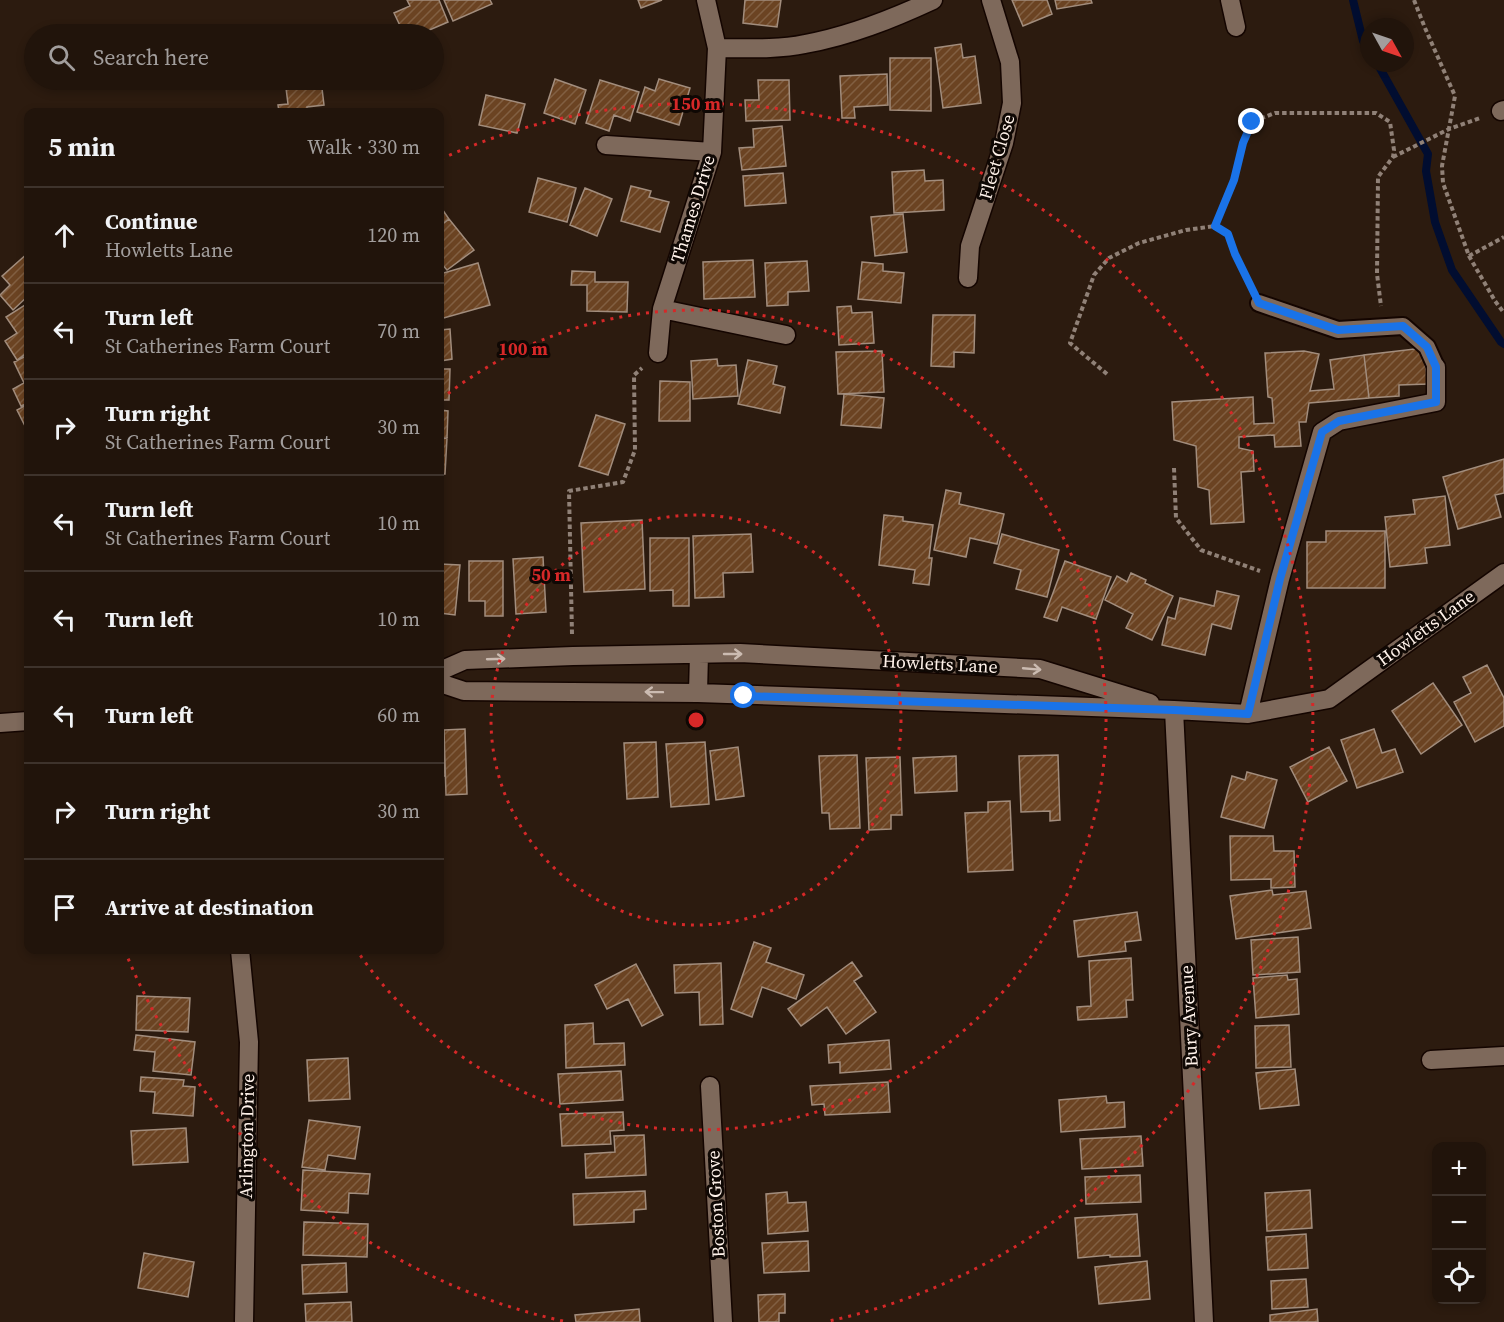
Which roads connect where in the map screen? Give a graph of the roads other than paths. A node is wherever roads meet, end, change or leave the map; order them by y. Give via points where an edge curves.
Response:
1 (706, 0) edge
2 (933, 0) edge
3 (991, 0) edge
4 (1230, 0) edge
5 (1236, 27) dead end
6 (717, 48) junction
7 (606, 145) dead end
8 (712, 152) junction
9 (968, 278) dead end
10 (1259, 303) road end
11 (662, 309) junction
12 (786, 335) dead end
13 (658, 353) road end
14 (1436, 367) joint
15 (1504, 573) edge
16 (699, 654) junction
17 (444, 668) edge
18 (444, 684) edge
19 (698, 693) junction
20 (1174, 710) junction
21 (1248, 714) junction
22 (24, 721) edge
23 (0, 723) edge
24 (240, 954) edge
25 (1504, 1056) edge
26 (1431, 1059) dead end
27 (710, 1086) dead end
28 (244, 1322) edge
29 (723, 1322) edge
30 (1204, 1322) edge

1 - 6 street, Thames Drive
2 - 6 street via 848,34 805,45
3 - 9 street, Fleet Close via 1010,62 1012,103 1004,143 970,246
4 - 5 street
6 - 8 street, Thames Drive
7 - 8 street
8 - 11 street, Thames Drive
10 - 14 lane via 1338,330 1403,326 1427,347
11 - 12 street
11 - 13 street, Thames Drive
14 - 21 street via 1436,402 1339,421 1322,432 1280,579
15 - 21 street, Howletts Lane via 1329,699
17 -> 16 street, Howletts Lane via 465,660
16 - 19 street
16 -> 20 street, Howletts Lane via 1040,669
19 -> 18 street, Howletts Lane via 464,691
19 - 20 street, Howletts Lane
20 - 21 street, Howletts Lane
20 - 30 street, Bury Avenue
22 - 23 street
24 - 28 street, Arlington Drive via 249,1041
25 - 26 street
27 - 29 street, Boston Grove

